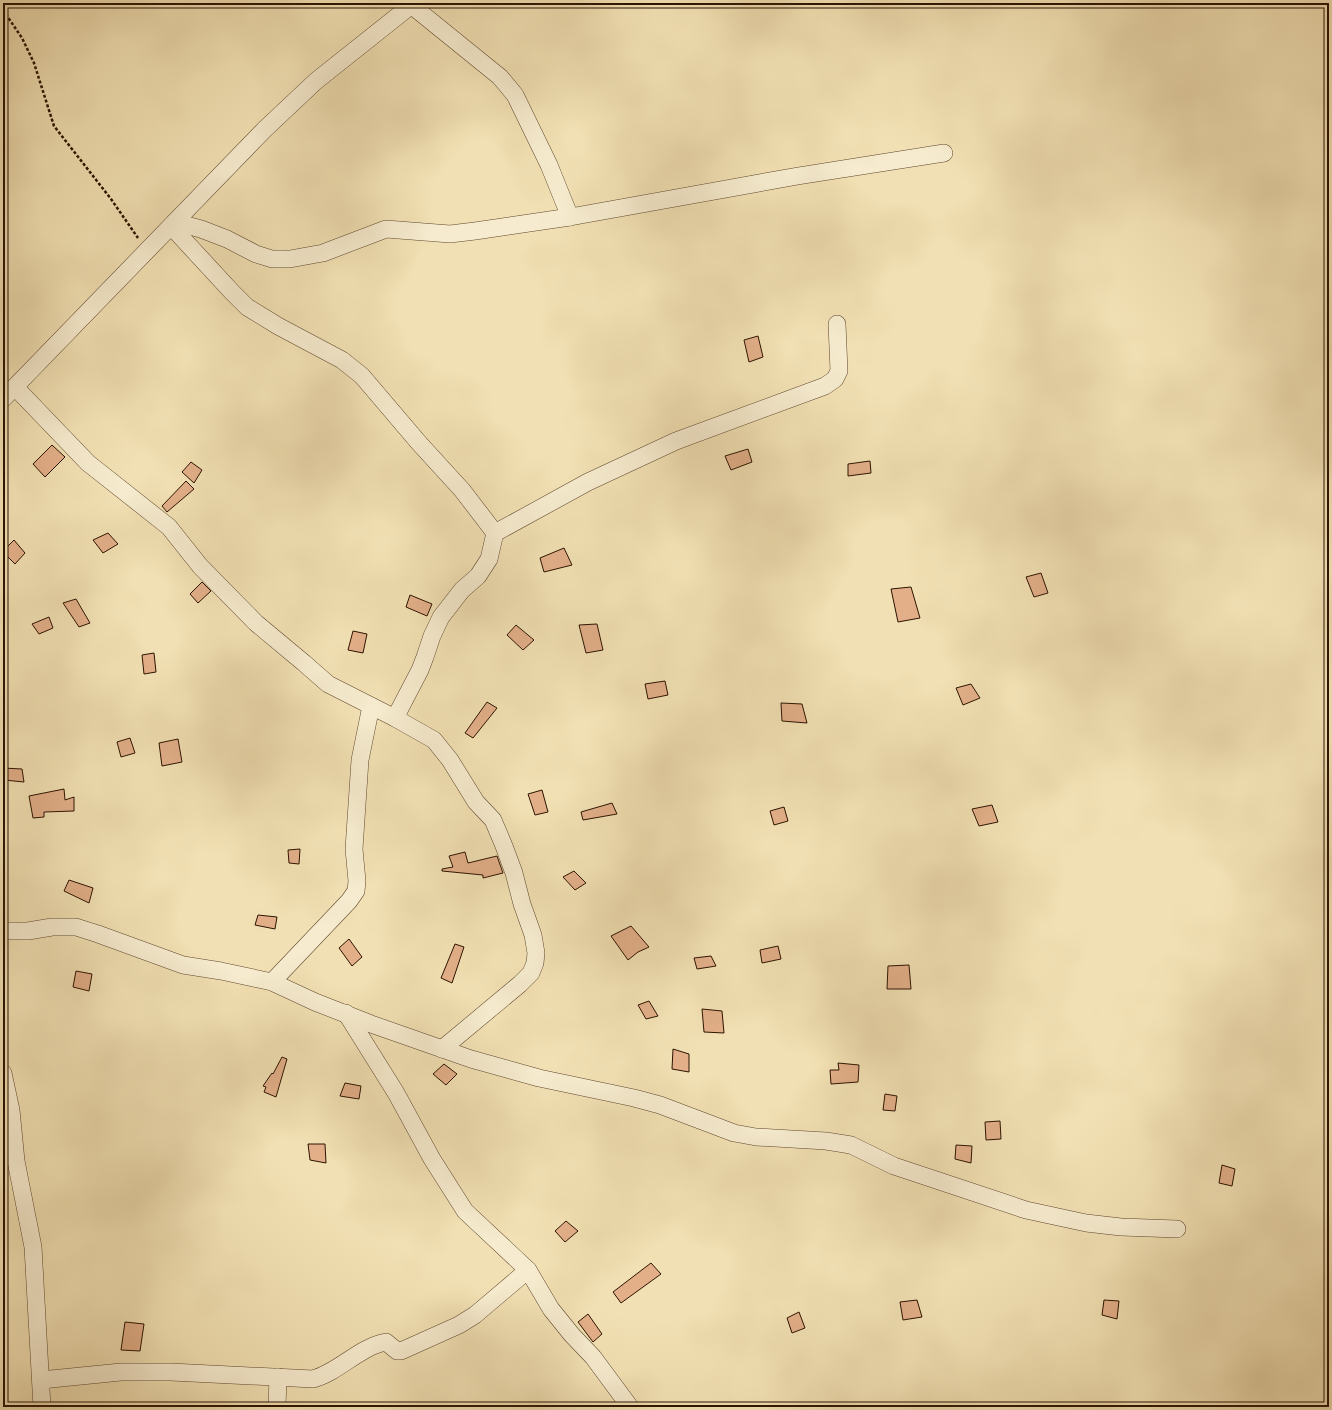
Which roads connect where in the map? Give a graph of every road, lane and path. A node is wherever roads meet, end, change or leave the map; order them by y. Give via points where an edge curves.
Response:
1 (413, 4) edge
2 (3, 10) edge
3 (944, 153) dead end
4 (570, 217) junction
5 (173, 224) junction
6 (147, 251) junction
7 (837, 324) dead end
8 (9, 393) edge
9 (495, 533) junction
10 (371, 706) junction
11 (395, 718) junction
12 (3, 931) edge
13 (272, 982) junction
14 (346, 1013) junction
15 (442, 1049) junction
16 (3, 1073) edge
17 (1177, 1230) dead end
18 (528, 1270) junction
19 (278, 1377) junction
20 (41, 1380) junction
21 (42, 1407) edge
22 (277, 1407) edge
23 (630, 1407) edge

1 - 4 street via 500,77 515,95 549,165
1 - 5 street via 316,81 265,129
2 - 6 path via 22,38 34,63 54,126
3 - 4 street
4 - 5 street via 450,234 386,229 322,253 290,259 272,259 201,229
5 - 6 street
5 - 9 street via 231,292 247,306 278,326 342,360 362,376 462,490
6 - 8 street
7 - 9 street via 839,371 835,379 825,386 676,441 588,482
8 - 10 street via 88,463 169,527 200,566 256,623 328,684
9 - 11 street via 489,559 478,576 462,590 441,617 420,670
10 - 11 street
10 - 13 street via 360,760 354,849 356,890 349,901
11 - 15 street via 434,740 450,760 476,802 492,820 514,873 533,934 536,953 531,973
12 - 13 street via 76,927 183,965
13 - 14 street
14 - 15 street
14 - 18 street via 465,1211
15 - 17 street via 539,1078 660,1105 734,1133 851,1145 894,1166 1026,1210 1086,1224
16 - 20 street via 11,1110 16,1161 33,1247
18 - 19 street via 460,1325 401,1351 397,1351 386,1342 381,1343 321,1376
18 - 23 street via 551,1309
19 - 20 street via 121,1372
19 - 22 street
20 - 21 street

